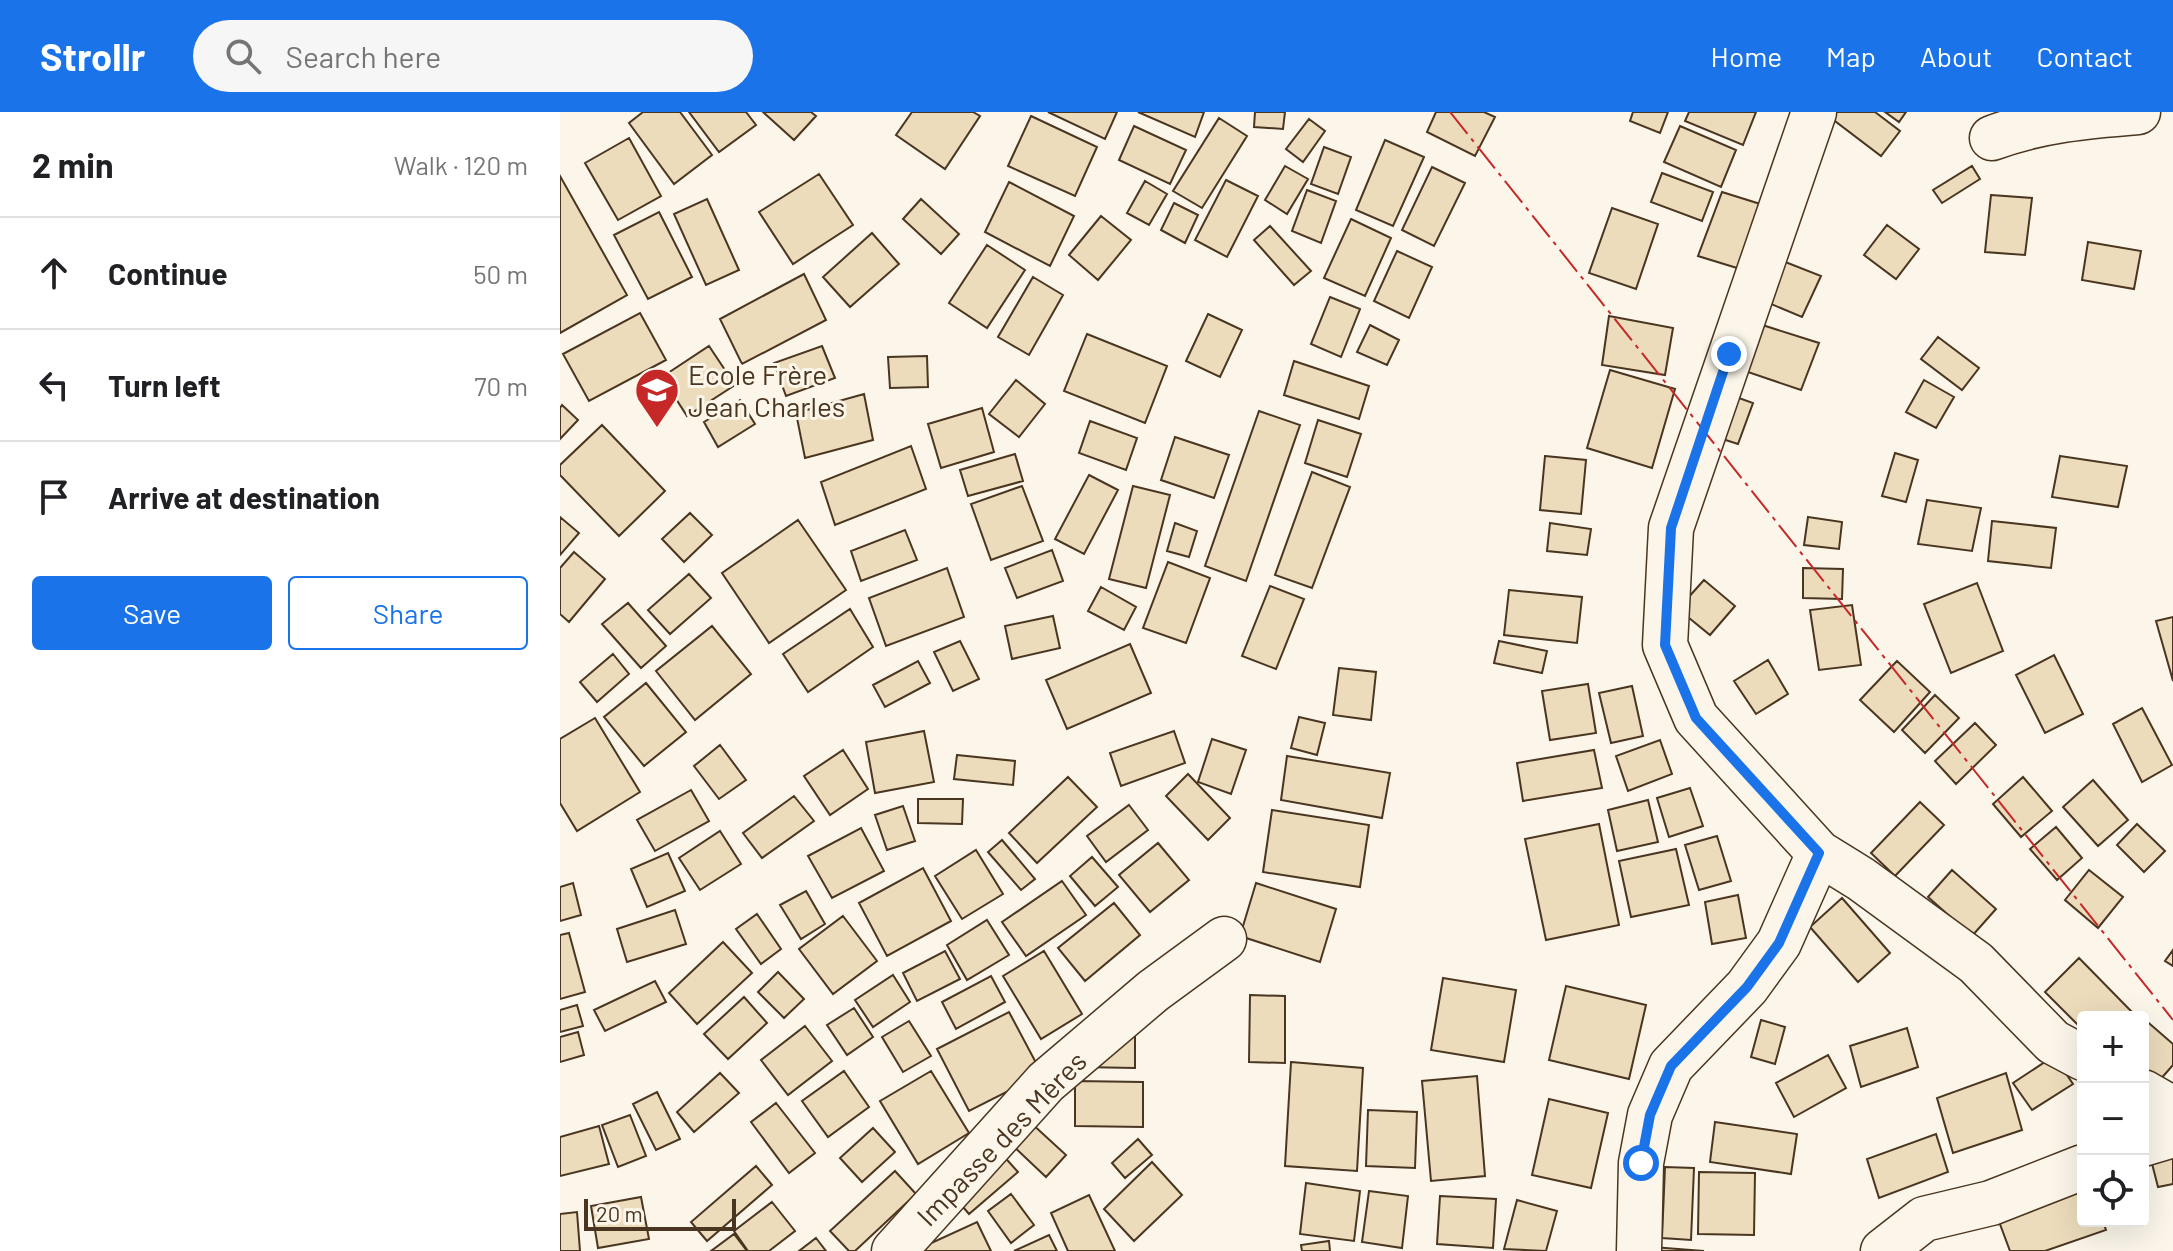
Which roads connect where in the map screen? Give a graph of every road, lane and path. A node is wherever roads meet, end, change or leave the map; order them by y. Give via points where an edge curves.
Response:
1 (1814, 112) edge
2 (2138, 112) edge
3 (1992, 138) dead end
4 (1819, 853) junction
5 (1224, 939) dead end
6 (2077, 1055) edge
7 (2149, 1095) edge
8 (2173, 1109) edge
9 (2173, 1135) edge
10 (2149, 1142) edge
11 (2077, 1169) edge
12 (894, 1251) edge
13 (1639, 1251) edge
14 (1883, 1251) edge

1 - 4 street via 1671,528 1665,645 1696,718
2 - 3 street via 2063,119
4 - 6 street via 1976,963 2053,1042
4 - 13 street via 1779,943 1747,987 1671,1066 1650,1115 1641,1163
5 - 12 street, Impasse des Mères via 1046,1082
7 - 8 street
9 - 10 street
11 - 14 street via 1991,1203 1924,1219

